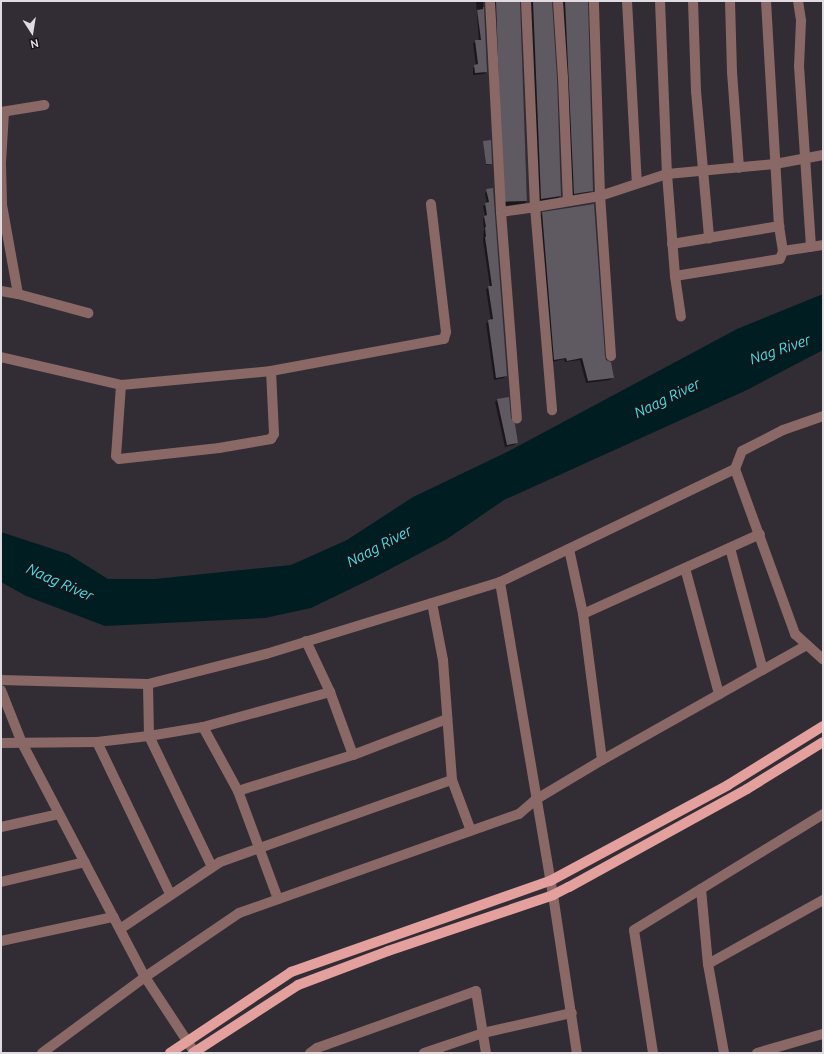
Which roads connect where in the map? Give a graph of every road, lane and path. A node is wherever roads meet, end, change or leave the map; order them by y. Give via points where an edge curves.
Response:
1 (493, 1) edge
2 (526, 1) edge
3 (558, 1) edge
4 (594, 1) edge
5 (627, 1) edge
6 (660, 1) edge
7 (692, 1) edge
8 (730, 1) edge
9 (766, 1) edge
10 (798, 1) edge
11 (44, 105) dead end
12 (3, 112) edge
13 (823, 155) edge
14 (805, 159) junction
15 (1, 163) edge
16 (775, 164) junction
17 (739, 168) junction
18 (703, 171) junction
19 (667, 174) junction
20 (638, 183) junction
21 (600, 196) junction
22 (568, 201) junction
23 (432, 204) dead end
24 (2, 205) edge
25 (535, 207) junction
26 (501, 212) junction
27 (779, 226) junction
28 (709, 238) junction
29 (672, 244) junction
30 (823, 245) edge
31 (811, 247) junction
32 (783, 251) junction
33 (675, 276) junction
34 (1, 291) edge
35 (18, 294) junction
36 (88, 313) dead end
37 (681, 317) dead end
38 (611, 356) dead end
39 (1, 357) edge
40 (271, 370) junction
41 (121, 385) junction
42 (552, 410) dead end
43 (823, 416) edge
44 (517, 418) dead end
45 (735, 469) junction
46 (760, 534) junction
47 (730, 548) junction
48 (568, 549) junction
49 (685, 568) junction
50 (500, 582) junction
51 (432, 603) junction
52 (583, 614) junction
53 (306, 641) junction
54 (807, 645) junction
55 (823, 659) edge
56 (763, 670) junction
57 (1, 680) edge
58 (148, 684) junction
59 (1, 690) edge
60 (330, 692) junction
61 (719, 694) junction
62 (447, 719) junction
63 (203, 727) junction
64 (823, 727) edge
65 (149, 736) junction
66 (97, 742) junction
67 (823, 742) edge
68 (1, 743) edge
69 (22, 744) junction
70 (353, 755) junction
71 (602, 760) junction
72 (452, 780) junction
73 (238, 791) junction
74 (535, 800) junction
75 (59, 814) junction
76 (823, 814) edge
77 (1, 828) edge
78 (471, 830) junction
79 (260, 848) junction
80 (85, 862) junction
81 (212, 867) junction
82 (550, 881) junction
83 (1, 882) edge
84 (701, 889) junction
85 (170, 894) junction
86 (553, 895) junction
87 (278, 899) junction
88 (823, 900) edge
89 (113, 917) junction
90 (120, 929) junction
91 (1, 941) edge
92 (708, 964) junction
93 (145, 977) junction
94 (572, 1013) junction
95 (483, 1033) junction
96 (823, 1034) edge
97 (186, 1041) junction
98 (42, 1053) edge
99 (170, 1053) edge
100 (194, 1053) edge
101 (310, 1053) edge
102 (424, 1053) edge
103 (486, 1053) edge
104 (576, 1053) edge
105 (653, 1053) edge
106 (724, 1053) edge
107 (757, 1053) edge

1 - 26 street
2 - 25 street
3 - 22 street
4 - 21 street
5 - 20 street
6 - 19 street
7 - 18 street
8 - 17 street
9 - 16 street
10 - 14 street via 801,21 799,66
11 - 12 street
12 - 15 street
13 - 14 street
14 - 16 street
14 - 31 street
15 - 24 street
16 - 17 street
16 - 27 street
17 - 18 street
18 - 19 street
18 - 28 street
19 - 20 street
19 - 29 street
20 - 21 street
21 - 22 street
21 - 38 street
22 - 25 street
23 - 40 street via 446,332 444,338
24 - 35 street
25 - 26 street
25 - 42 street
26 - 44 street
27 - 28 street
27 - 32 street
28 - 29 street
29 - 33 street
30 - 31 street
31 - 32 street
32 - 33 street via 780,259
33 - 37 street
34 - 35 street
35 - 36 street
39 - 41 street
40 - 41 street
40 - 41 street via 274,434 271,439 219,448 120,459 116,456
43 - 45 street via 783,430 742,451
45 - 46 street
45 - 48 street
46 - 47 street
46 - 54 street via 795,634
47 - 49 street
47 - 56 street
48 - 50 street
48 - 52 street
49 - 52 street
49 - 61 street
50 - 51 street
50 - 74 street
51 - 53 street
51 - 62 street via 443,660
52 - 71 street
53 - 58 street
53 - 60 street
54 - 55 street
54 - 56 street
56 - 61 street
57 - 58 street
58 - 65 street
59 - 69 street
60 - 63 street
60 - 70 street
61 - 71 street
62 - 70 street
62 - 72 street
63 - 65 street
63 - 73 street
64 - 82 main road via 728,785
65 - 66 street
65 - 81 street
66 - 69 street
66 - 85 street
67 - 86 main road via 747,789
68 - 69 street
69 - 75 street
70 - 73 street
71 - 74 street
72 - 78 street
72 - 79 street
73 - 79 street
74 - 78 street via 519,814
74 - 82 street
75 - 77 street
75 - 80 street
76 - 84 street
78 - 87 street
79 - 81 street
79 - 87 street
80 - 83 street
80 - 89 street
81 - 85 street
82 - 86 street
82 - 97 main road via 291,972
84 - 92 street
84 - 105 street via 634,930
85 - 90 street
86 - 94 street
86 - 100 main road via 388,951 298,985
87 - 93 street via 239,913
88 - 92 street
89 - 90 street
89 - 91 street
90 - 93 street
92 - 106 street
93 - 97 street
93 - 98 street
94 - 95 street
94 - 104 street
95 - 101 street via 476,991 317,1048
95 - 102 street
95 - 103 street
96 - 107 street
97 - 99 main road
97 - 100 street

